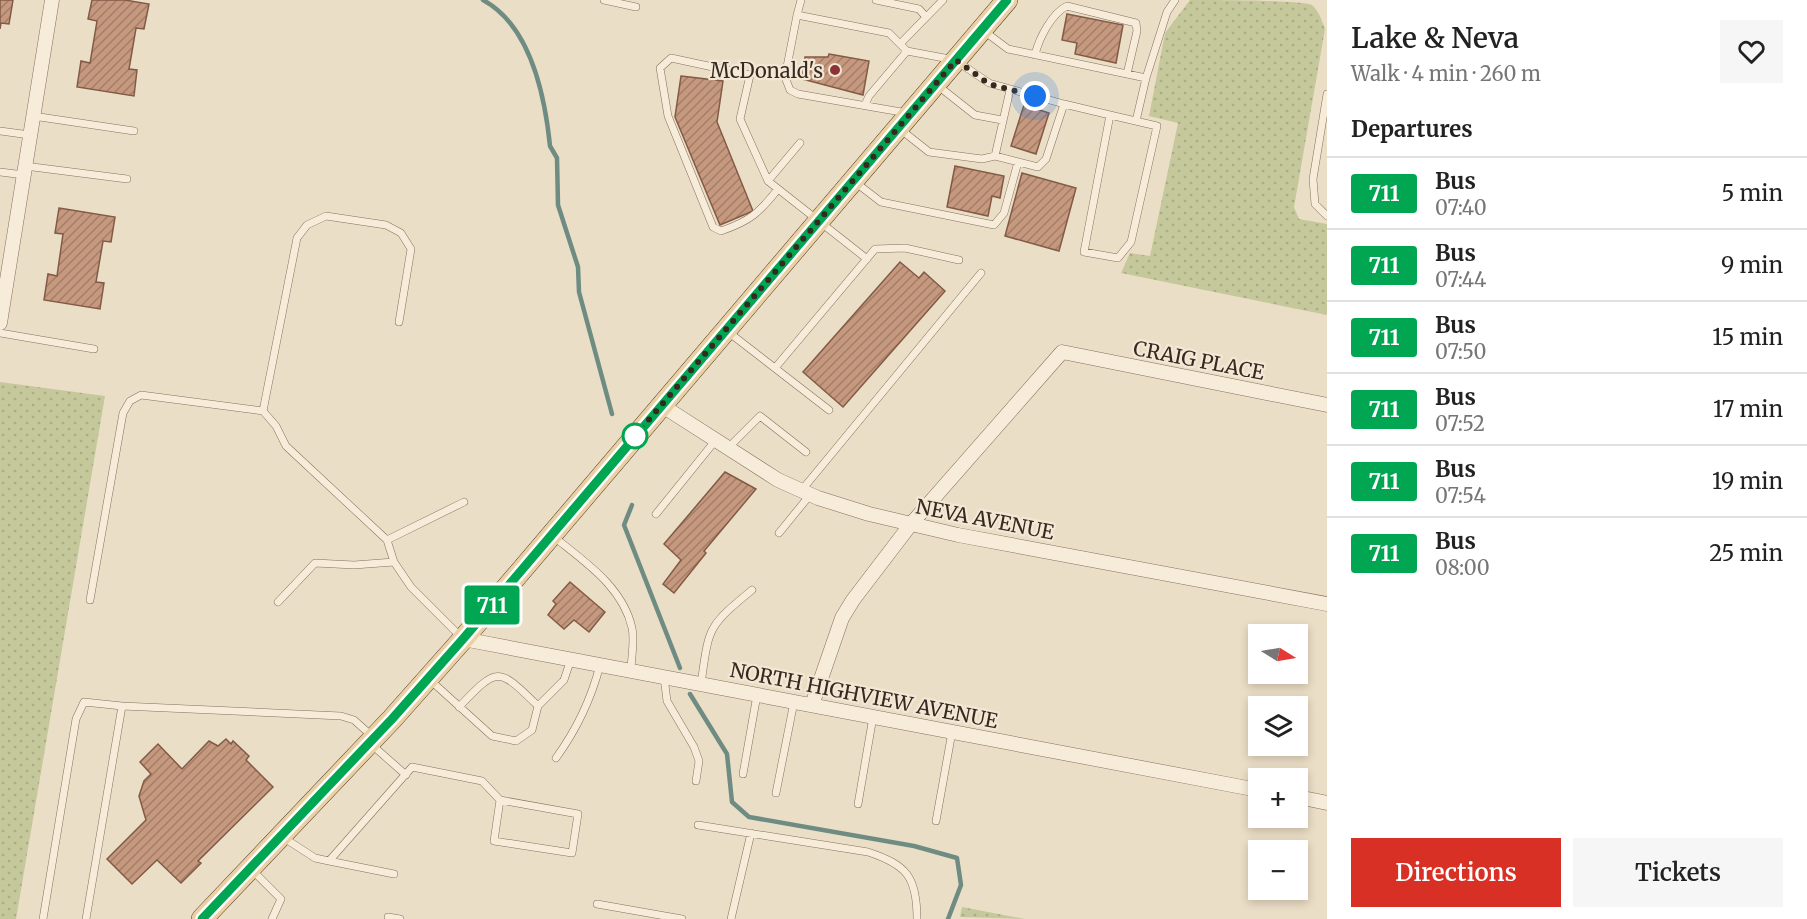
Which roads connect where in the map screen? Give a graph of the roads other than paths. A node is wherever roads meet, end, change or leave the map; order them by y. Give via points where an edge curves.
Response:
1 (52, 0) edge
2 (604, 0) edge
3 (801, 0) edge
4 (876, 0) edge
5 (943, 0) edge
6 (1007, 0) edge
7 (1175, 0) edge
8 (636, 7) dead end
9 (797, 15) junction
10 (926, 17) junction
11 (982, 30) junction
12 (900, 44) junction
13 (907, 51) junction
14 (1035, 55) junction
15 (956, 60) junction
16 (1127, 74) junction
17 (1146, 78) junction
18 (935, 84) junction
19 (1010, 90) junction
20 (1327, 94) edge
21 (1064, 104) junction
22 (865, 105) junction
23 (1110, 115) junction
24 (33, 116) junction
25 (1002, 120) junction
26 (904, 121) junction
27 (1136, 121) junction
28 (0, 130) edge
29 (134, 131) dead end
30 (30, 135) junction
31 (800, 143) dead end
32 (995, 156) junction
33 (1018, 162) junction
34 (24, 170) junction
35 (0, 172) edge
36 (127, 179) dead end
37 (768, 180) junction
38 (853, 180) junction
39 (778, 189) junction
40 (1327, 216) edge
41 (820, 219) junction
42 (867, 259) junction
43 (959, 260) dead end
44 (981, 273) dead end
45 (399, 321) dead end
46 (0, 323) edge
47 (726, 330) junction
48 (0, 333) edge
49 (94, 349) dead end
50 (775, 368) junction
51 (661, 405) junction
52 (1327, 405) edge
53 (829, 410) dead end
54 (263, 411) junction
55 (721, 445) junction
56 (806, 452) dead end
57 (806, 493) junction
58 (464, 502) dead end
59 (656, 514) dead end
60 (911, 524) junction
61 (779, 533) dead end
62 (552, 535) junction
63 (387, 540) junction
64 (394, 562) junction
65 (752, 590) dead end
66 (90, 600) dead end
67 (278, 602) dead end
68 (1327, 604) edge
69 (463, 639) junction
70 (571, 659) junction
71 (600, 665) junction
72 (631, 671) junction
73 (664, 677) junction
74 (428, 678) junction
75 (701, 684) junction
76 (757, 695) junction
77 (794, 702) junction
78 (812, 705) junction
79 (122, 706) junction
80 (538, 706) junction
81 (459, 707) junction
82 (873, 717) junction
83 (952, 732) junction
84 (372, 740) junction
85 (556, 758) dead end
86 (742, 774) dead end
87 (406, 776) junction
88 (696, 781) dead end
89 (1248, 788) edge
90 (776, 793) dead end
91 (500, 800) junction
92 (1308, 800) edge
93 (1327, 803) edge
94 (858, 804) dead end
95 (936, 821) dead end
96 (698, 825) dead end
97 (751, 833) junction
98 (281, 836) junction
99 (329, 861) junction
100 (250, 868) junction
101 (394, 874) dead end
102 (597, 904) dead end
103 (388, 917) dead end
104 (43, 919) edge
105 (86, 919) edge
106 (202, 919) edge
107 (272, 919) edge
108 (400, 919) edge
109 (682, 919) edge
110 (731, 919) edge
111 (917, 919) edge

1 - 24 street
2 - 8 lane
3 - 9 lane
4 - 10 lane via 919,9
5 - 10 lane
6 - 11 main road
7 - 17 lane via 1167,12
9 - 12 lane via 889,33
9 - 22 lane via 785,76 790,90
10 - 12 lane
11 - 14 lane via 1008,49
11 - 15 main road
12 - 13 lane
13 - 15 lane
13 - 22 lane
14 - 16 lane
14 - 16 lane via 1059,9 1067,6 1136,23
15 - 18 main road
15 - 19 lane via 989,84
16 - 17 lane
17 - 27 lane
18 - 25 lane via 975,115
18 - 26 main road
19 - 21 lane
19 - 25 lane
20 - 40 lane via 1312,179 1315,204
21 - 23 lane
21 - 33 lane via 1047,159 1038,166
22 - 26 lane
23 - 27 lane
23 - 27 lane via 1084,252 1118,258 1131,242 1157,126
24 - 29 lane
24 - 30 street
25 - 32 lane
26 - 32 lane via 929,152 982,159
26 - 38 main road
28 - 30 lane
30 - 34 street
31 - 37 lane
32 - 33 lane
33 - 38 lane via 1004,213 994,225 881,202
34 - 35 lane
34 - 36 lane
34 - 46 street
37 - 39 lane
37 - 39 lane via 740,119 750,75 671,58 660,68 668,116 713,227 721,231 747,223
38 - 41 main road
39 - 41 lane
41 - 42 lane
41 - 47 main road
42 - 43 lane via 875,249 905,248
42 - 50 lane
44 - 57 lane
45 - 54 lane via 411,249 400,233 386,225 326,216 307,225 297,238
47 - 50 lane
47 - 51 main road
48 - 49 lane
50 - 53 lane
51 - 55 street, NEVA AVENUE
51 - 62 main road
52 - 60 street, CRAIG PLACE via 1062,352
54 - 63 lane via 286,446
54 - 66 lane via 141,396 130,401 123,413
55 - 56 lane via 760,416
55 - 57 street, NEVA AVENUE
55 - 59 lane
57 - 60 street, NEVA AVENUE
57 - 61 lane
58 - 63 lane
60 - 68 street, NEVA AVENUE
60 - 78 street via 842,618
62 - 69 main road
62 - 72 lane via 598,573 621,599 633,630
63 - 64 lane
64 - 67 lane via 315,563
64 - 69 lane via 411,587
65 - 75 lane via 712,626
69 - 70 street, NORTH HIGHVIEW AVENUE
69 - 74 main road
70 - 71 street, NORTH HIGHVIEW AVENUE
70 - 80 lane via 564,680
71 - 72 street, NORTH HIGHVIEW AVENUE
71 - 85 lane via 582,716
72 - 73 street, NORTH HIGHVIEW AVENUE
73 - 75 street, NORTH HIGHVIEW AVENUE
73 - 88 lane via 666,702 699,761
74 - 81 lane
74 - 84 main road
75 - 76 street, NORTH HIGHVIEW AVENUE
76 - 77 street, NORTH HIGHVIEW AVENUE
76 - 86 lane
77 - 78 street, NORTH HIGHVIEW AVENUE
77 - 90 lane
78 - 82 street, NORTH HIGHVIEW AVENUE
79 - 84 lane via 341,716 354,720
79 - 104 lane via 84,702 76,719
79 - 105 lane
80 - 81 lane via 502,676 487,678
80 - 81 lane via 532,730 523,738 509,741 492,736
82 - 83 street, NORTH HIGHVIEW AVENUE
82 - 94 lane
83 - 89 street, NORTH HIGHVIEW AVENUE
83 - 95 lane
84 - 87 lane
84 - 98 main road
87 - 91 lane via 412,768 482,781
87 - 99 lane
91 - 91 lane via 494,841 572,853 578,814
92 - 93 street
96 - 97 lane
97 - 110 lane
97 - 111 lane via 868,852 893,860 909,874 917,895
98 - 99 lane via 315,858
98 - 100 main road
99 - 101 lane
100 - 106 main road
100 - 107 lane via 281,898
102 - 109 lane
103 - 108 lane

